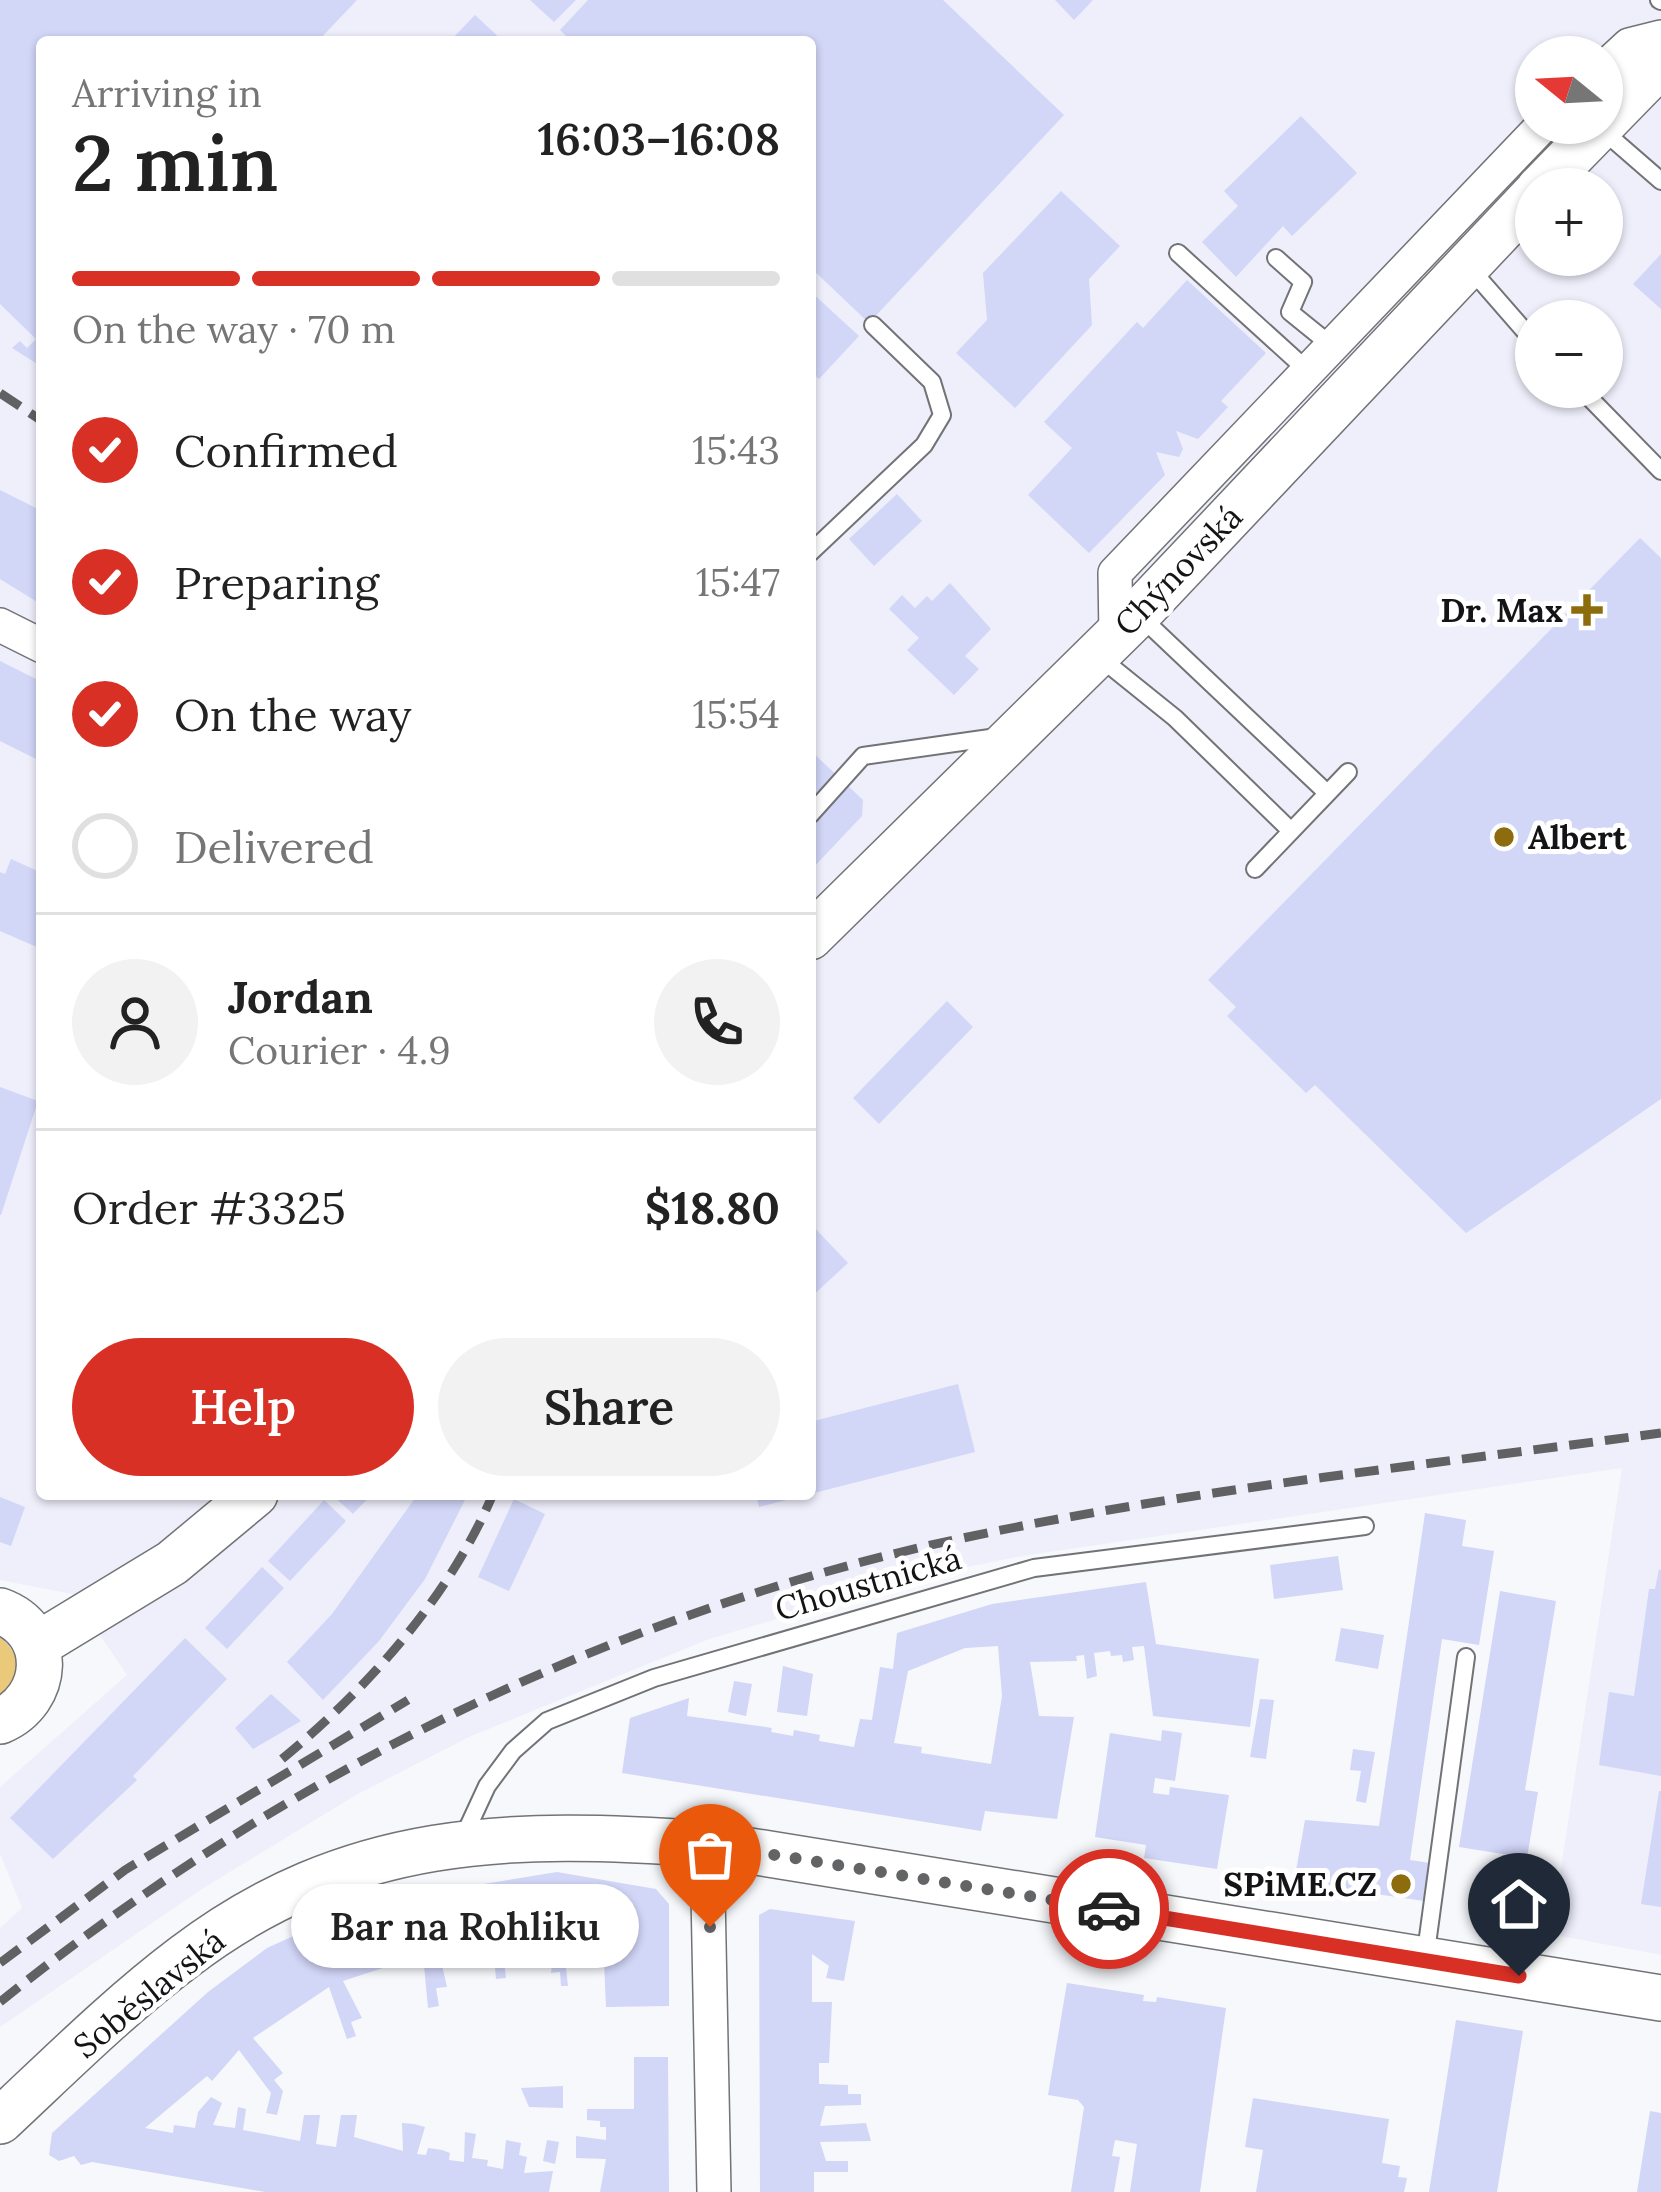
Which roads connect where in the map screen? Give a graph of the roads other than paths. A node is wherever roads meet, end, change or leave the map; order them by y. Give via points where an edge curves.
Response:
1 (1661, 37) edge
2 (1623, 51) edge
3 (1661, 64) edge
4 (1623, 103) edge
5 (1525, 144) edge
6 (1584, 144) edge
7 (1618, 144) edge
8 (1560, 168) edge
9 (1661, 181) edge
10 (1515, 215) edge
11 (1178, 253) dead end
12 (1276, 258) dead end
13 (1468, 265) junction
14 (1515, 320) edge
15 (873, 325) dead end
16 (1333, 347) junction
17 (1309, 372) junction
18 (1600, 408) edge
19 (1661, 471) edge
20 (816, 547) edge
21 (0, 626) edge
22 (1117, 635) junction
23 (36, 643) edge
24 (1016, 734) junction
25 (1348, 772) dead end
26 (1327, 793) junction
27 (816, 808) edge
28 (1292, 831) junction
29 (1255, 869) dead end
30 (816, 931) edge
31 (248, 1500) edge
32 (1365, 1526) dead end
33 (0, 1611) edge
34 (37, 1645) junction
35 (1466, 1657) dead end
36 (0, 1721) edge
37 (462, 1841) junction
38 (707, 1844) junction
39 (1424, 1960) junction
40 (1661, 1999) edge
41 (0, 2121) edge
42 (714, 2192) edge

1 - 2 street
3 - 4 main road, Chýnovská
5 - 16 street
6 - 8 main road, Chýnovská
7 - 9 lane
10 - 13 main road, Chýnovská
11 - 17 lane
12 - 16 lane via 1303,282 1290,312
13 - 14 lane
13 - 22 main road, Chýnovská
15 - 20 lane via 932,382 941,415 924,445
16 - 17 street
17 - 22 street via 1115,573
18 - 19 lane
21 - 23 street
22 - 24 main road, Chýnovská
22 - 26 lane
22 - 28 lane via 1175,718
24 - 27 lane via 863,756
24 - 30 main road, Chýnovská
25 - 26 lane
26 - 28 lane
28 - 29 lane
31 - 34 main road via 172,1563
32 - 37 lane, Choustnická via 1034,1568 654,1678 547,1721 487,1786
33 - 34 main road
34 - 36 main road via 32,1697
35 - 39 lane
37 - 38 main road, Soběslavská via 570,1834
37 - 41 main road, Soběslavská via 323,1879 246,1917 144,1989
38 - 39 main road, Soběslavská
38 - 42 street
39 - 40 main road, Soběslavská

